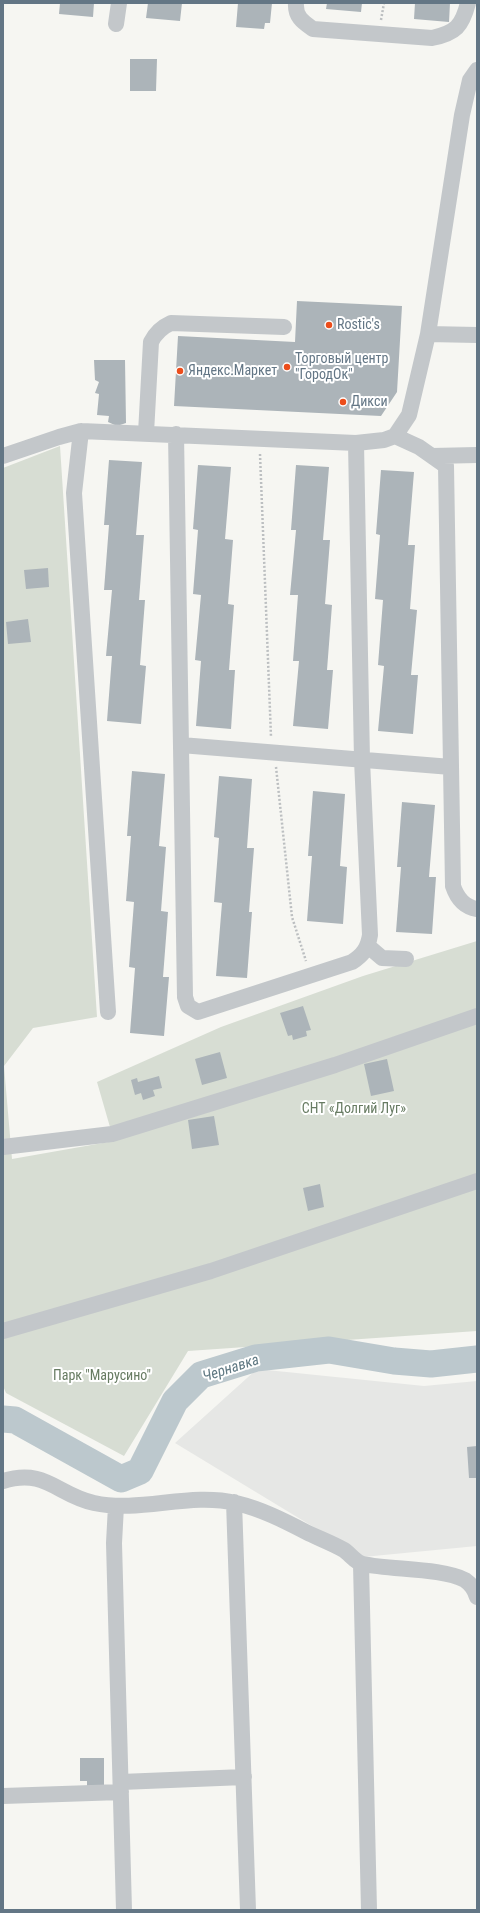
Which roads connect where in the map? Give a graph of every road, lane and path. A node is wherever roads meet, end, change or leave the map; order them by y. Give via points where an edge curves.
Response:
1 (119, 3) edge
2 (296, 3) edge
3 (468, 3) edge
4 (116, 24) dead end
5 (477, 70) edge
6 (284, 327) dead end
7 (428, 334) junction
8 (477, 335) edge
9 (81, 431) junction
10 (146, 433) junction
11 (176, 434) junction
12 (395, 436) junction
13 (260, 438) junction
14 (356, 443) junction
15 (477, 455) edge
16 (3, 456) edge
17 (432, 456) junction
18 (181, 745) junction
19 (274, 753) junction
20 (362, 760) junction
21 (451, 767) junction
22 (477, 908) edge
23 (368, 946) junction
24 (406, 959) dead end
25 (311, 975) junction
26 (108, 1012) dead end
27 (477, 1016) edge
28 (3, 1147) edge
29 (477, 1181) edge
30 (3, 1331) edge
31 (3, 1481) edge
32 (234, 1502) junction
33 (116, 1506) junction
34 (361, 1564) junction
35 (477, 1597) edge
36 (244, 1777) junction
37 (121, 1787) junction
38 (3, 1796) edge
39 (124, 1910) edge
40 (248, 1910) edge
41 (369, 1910) edge

1 - 4 street
2 - 3 street via 295,10 300,20 313,29 432,38 446,36 457,28 463,20
5 - 7 street via 470,80 463,110
6 - 10 street via 172,322 162,327 151,342
7 - 8 street
7 - 12 street via 409,415
9 - 10 street
9 - 16 street
9 - 26 street via 74,493
10 - 11 street
11 - 13 street
11 - 18 street
12 - 14 street
12 - 17 street
13 - 14 street
13 - 19 path via 269,730
14 - 20 street
15 - 17 street
17 - 21 street via 446,466
18 - 19 street
18 - 25 street via 185,997 188,1006 198,1012
19 - 20 street
19 - 25 path via 292,916
20 - 21 street
20 - 23 street via 370,936
21 - 22 street via 453,886 456,896 463,903
23 - 24 street via 382,958
23 - 25 street via 362,956 352,962
27 - 28 street via 334,1065 112,1134
29 - 30 street via 211,1271
31 - 33 street via 35,1478 53,1484 70,1496
32 - 33 street via 211,1499
32 - 34 street via 258,1508 345,1551
32 - 36 street
33 - 37 street via 114,1543
34 - 35 street via 449,1575 466,1581 475,1590
34 - 41 street
36 - 37 street
36 - 40 street
37 - 38 street
37 - 39 street

